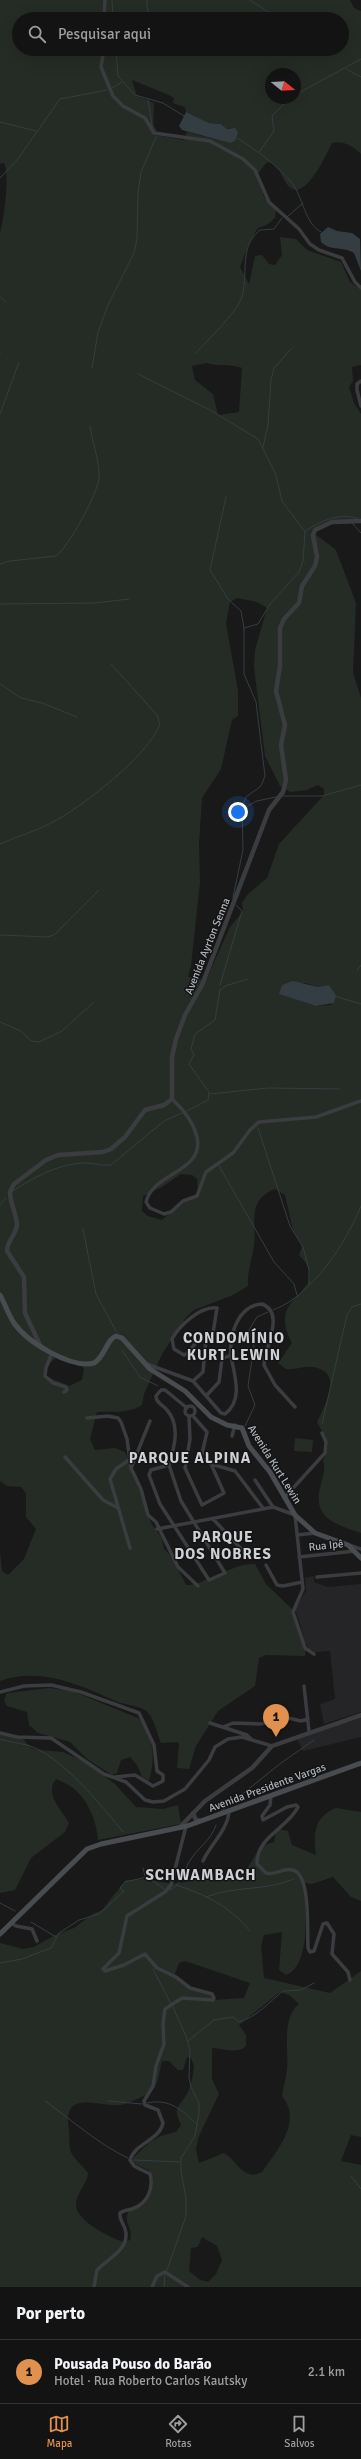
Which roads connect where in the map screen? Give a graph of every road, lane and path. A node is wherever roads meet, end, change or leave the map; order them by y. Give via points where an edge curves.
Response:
1 (105, 0) edge
2 (104, 12) edge
3 (103, 56) edge
4 (361, 288) edge
5 (361, 381) edge
6 (361, 406) edge
7 (361, 520) edge
8 (172, 1099) junction
9 (361, 1101) edge
10 (0, 1295) edge
11 (206, 1338) junction
12 (40, 1345) junction
13 (52, 1353) junction
14 (231, 1355) junction
15 (143, 1362) junction
16 (193, 1381) junction
17 (64, 1392) dead end
18 (207, 1396) junction
19 (295, 1407) dead end
20 (186, 1408) junction
21 (198, 1408) junction
22 (191, 1416) junction
23 (87, 1418) dead end
24 (150, 1421) dead end
25 (234, 1425) junction
26 (322, 1433) dead end
27 (232, 1436) dead end
28 (65, 1457) dead end
29 (129, 1460) junction
30 (211, 1464) junction
31 (169, 1465) junction
32 (222, 1467) junction
33 (131, 1468) junction
34 (216, 1473) junction
35 (255, 1480) dead end
36 (284, 1498) junction
37 (273, 1506) junction
38 (118, 1508) junction
39 (263, 1508) junction
40 (295, 1515) junction
41 (213, 1519) junction
42 (193, 1523) junction
43 (175, 1526) junction
44 (157, 1529) junction
45 (315, 1533) junction
46 (297, 1535) junction
47 (348, 1545) junction
48 (130, 1548) dead end
49 (361, 1549) edge
50 (355, 1551) junction
51 (246, 1554) dead end
52 (361, 1556) edge
53 (299, 1557) junction
54 (266, 1566) dead end
55 (361, 1573) edge
56 (317, 1577) dead end
57 (302, 1582) junction
58 (198, 1586) dead end
59 (314, 1654) dead end
60 (304, 1686) dead end
61 (0, 1692) edge
62 (361, 1715) edge
63 (308, 1719) junction
64 (210, 1723) dead end
65 (223, 1727) junction
66 (309, 1731) junction
67 (0, 1733) edge
68 (252, 1740) junction
69 (272, 1746) junction
70 (361, 1764) edge
71 (114, 1777) junction
72 (271, 1796) junction
73 (228, 1812) junction
74 (193, 1813) junction
75 (201, 1821) junction
76 (186, 1826) junction
77 (179, 1828) junction
78 (203, 1861) dead end
79 (11, 1923) junction
80 (0, 1934) edge
81 (37, 1941) dead end
82 (350, 1980) dead end
83 (94, 2287) edge
84 (152, 2287) edge
85 (188, 2287) edge

1 - 2 street
3 - 4 street via 102,69 111,93 120,103 145,118 154,134 210,141 251,165 273,206 296,225 313,247 342,258
5 - 6 street via 357,390
7 - 8 street, Avenida Ayrton Senna via 332,522 315,530 315,566 302,586 299,603 281,625 280,666 276,691 285,725 281,743 285,787 270,810 202,985 181,1024 172,1057
8 - 9 street via 192,1122 198,1141 197,1150 188,1164 154,1187 147,1198 146,1202 150,1208 164,1214 171,1212 183,1201 197,1196 206,1172 233,1153 259,1122 316,1117
8 - 12 street via 164,1105 145,1110 125,1137 111,1149 104,1152 58,1155 46,1160 12,1188 10,1198 17,1225 7,1246 24,1277 25,1313
10 - 12 main road, Avenida Kurt Lewin via 15,1325
11 - 11 street via 211,1335 215,1326 217,1308 203,1311 177,1331 171,1344 178,1352 187,1354 196,1341
11 - 16 street via 202,1372
12 - 13 main road, Avenida Kurt Lewin
13 - 15 main road, Avenida Kurt Lewin via 81,1364 94,1363 100,1359 116,1336 122,1338
13 - 17 street via 45,1376 53,1383 66,1387 67,1390
14 - 18 street via 222,1359 218,1382
14 - 18 street via 237,1381 228,1412 221,1413
14 - 19 street via 235,1326 249,1308 262,1304 269,1308 272,1314 272,1330 264,1365 275,1385
15 - 16 street
15 - 21 main road, Avenida Kurt Lewin via 156,1375 185,1391
16 - 18 street
20 - 21 street
20 - 22 street via 185,1412
20 - 31 street via 165,1390 161,1390 156,1396 172,1417 175,1428 175,1443
21 - 22 street
21 - 25 main road, Avenida Kurt Lewin via 216,1420
22 - 30 street via 207,1432 201,1456
22 - 34 street via 185,1468 201,1504 224,1493
23 - 29 street via 113,1417 121,1422
24 - 33 street
25 - 27 street
25 - 36 main road, Avenida Kurt Lewin via 243,1429 250,1446 270,1472
26 - 36 street via 326,1442 324,1453
28 - 38 street via 103,1500
29 - 33 street
29 - 38 street via 116,1469 110,1479
30 - 32 street
30 - 34 street
31 - 42 street via 178,1494
31 - 43 street via 151,1470 149,1475 160,1504
32 - 34 street
32 - 39 street via 235,1471
33 - 44 street via 141,1489 148,1515 156,1522
35 - 37 street
36 - 40 main road, Avenida Kurt Lewin
37 - 39 street
37 - 40 street
38 - 48 street
39 - 41 street
40 - 45 main road, Avenida Kurt Lewin
40 - 46 street
41 - 42 street
41 - 51 street
42 - 43 street
42 - 43 street via 225,1573 209,1580
43 - 44 street
44 - 58 street via 181,1571
45 - 46 street
45 - 47 main road, Avenida Kurt Lewin
46 - 53 street
47 - 49 street
47 - 50 main road, Avenida Kurt Lewin
50 - 52 main road, Avenida Kurt Lewin
50 - 53 street, Rua Ipê
53 - 57 street
54 - 57 street via 277,1585
55 - 56 street
57 - 59 street via 303,1593 293,1612 305,1648
60 - 63 street
61 - 71 street via 24,1686 51,1685 81,1692 139,1713 154,1746 157,1769 163,1775 163,1781 153,1786 135,1775
62 - 66 street
63 - 65 street via 301,1721 284,1717 261,1724 239,1723
63 - 66 street
64 - 65 street
65 - 68 street via 247,1735
66 - 69 street
67 - 71 street via 17,1737 51,1738 104,1774
68 - 69 street
68 - 71 street via 234,1738 215,1746 209,1760 185,1789 164,1801 145,1800 126,1782
69 - 74 street via 252,1768 218,1791
70 - 72 main road, Avenida Presidente Vargas
72 - 73 main road, Avenida Presidente Vargas
72 - 82 street via 270,1805 262,1816 264,1820 287,1807 298,1807 268,1837 258,1854 257,1864 266,1873 273,1874 290,1869 303,1877 308,1948 310,1952 314,1951 323,1924 327,1923 334,1934 332,1954 345,1968
73 - 75 main road, Avenida Presidente Vargas
73 - 78 street via 226,1825
74 - 75 street via 196,1820
74 - 77 street
75 - 76 main road, Avenida Presidente Vargas
76 - 77 main road, Avenida Presidente Vargas
76 - 83 street via 171,1885 165,1892 127,1916 119,1953 103,1970 124,1965 145,1954 157,1968 176,1977 190,1988 212,1994 214,1998 182,1998 165,2009 164,2044 156,2066 153,2086 144,2101 145,2105 158,2110 163,2123 158,2134 138,2146 130,2160 134,2166 150,2174 149,2195 141,2204 120,2213 126,2238 118,2252 97,2270
77 - 79 main road, Avenida Presidente Vargas via 87,1849
79 - 80 main road, Avenida Presidente Vargas
79 - 81 street via 32,1929
84 - 85 street via 157,2276 165,2272

